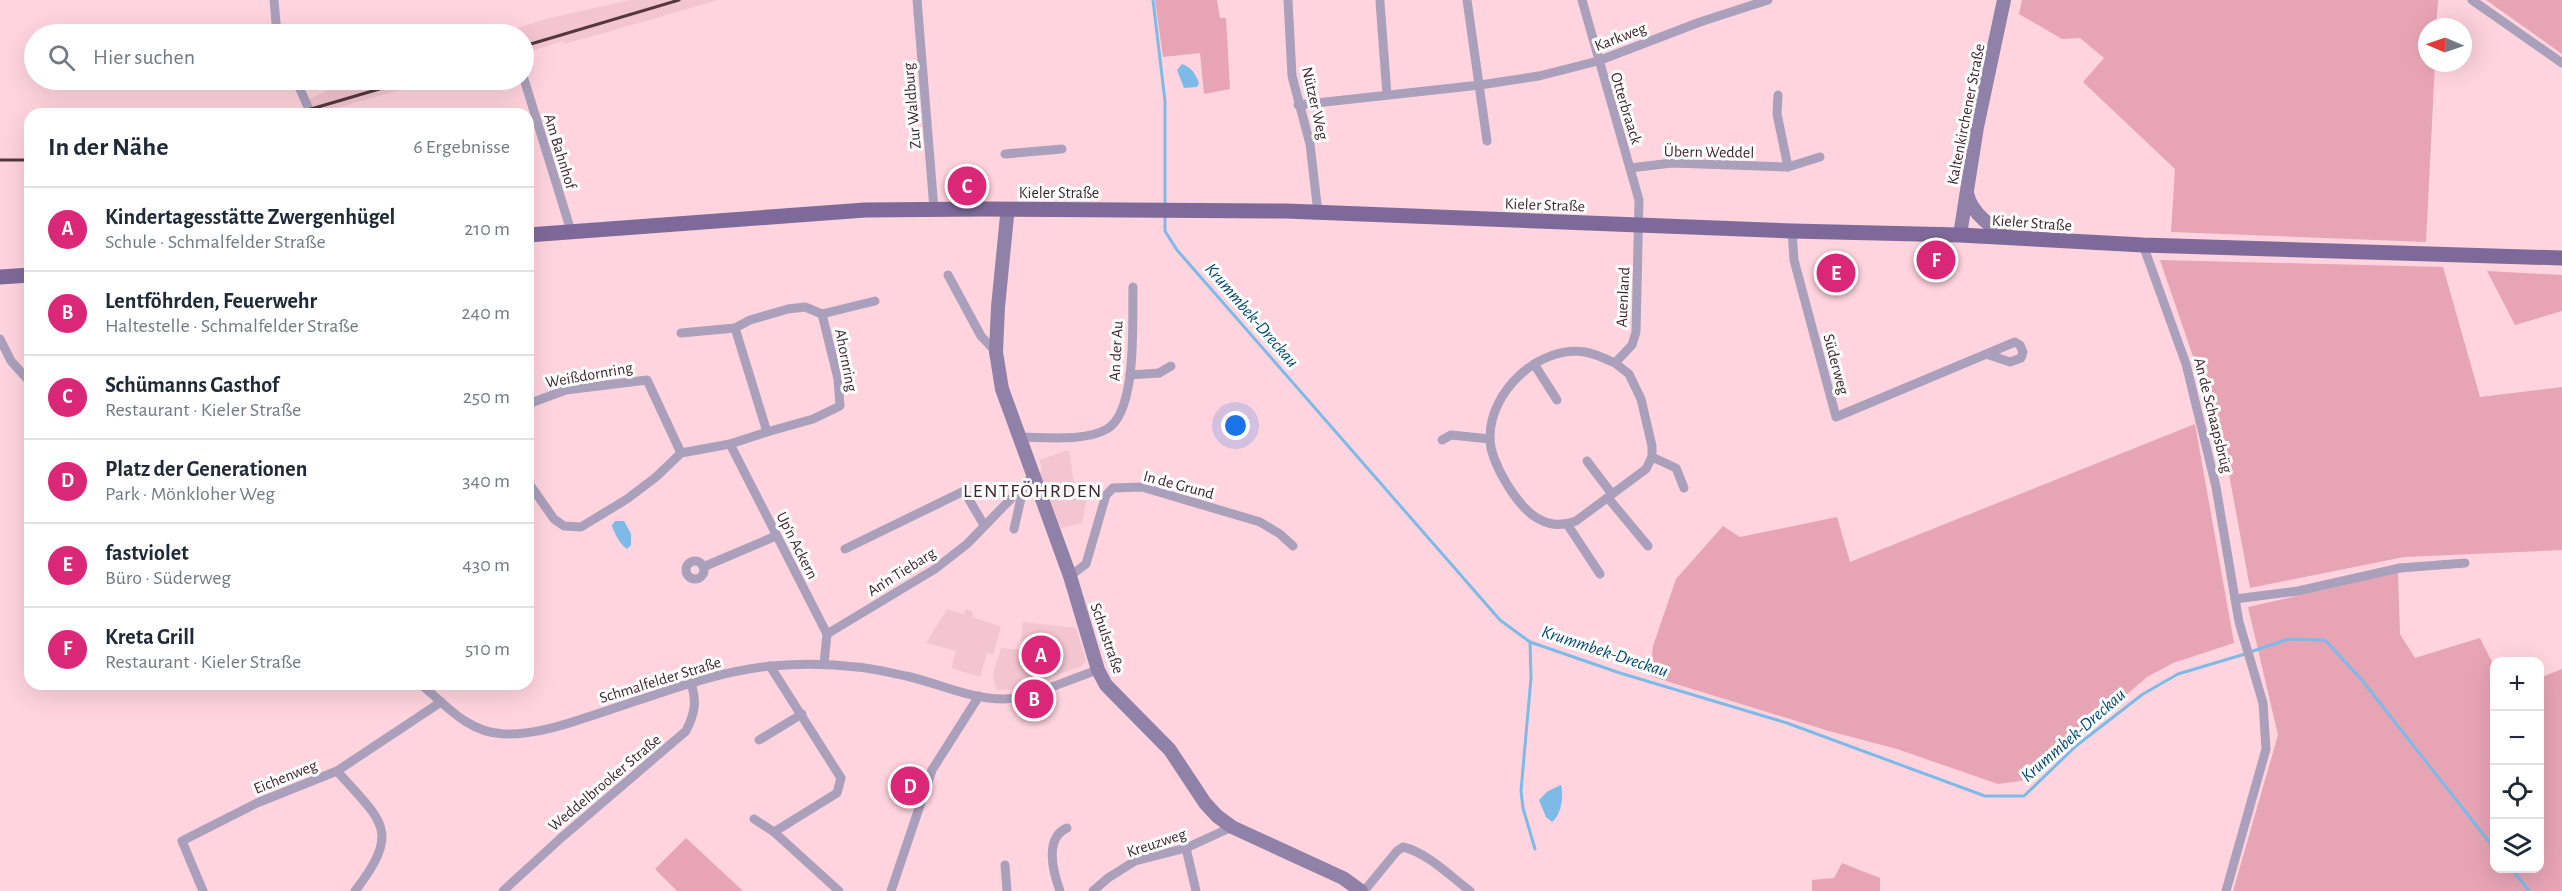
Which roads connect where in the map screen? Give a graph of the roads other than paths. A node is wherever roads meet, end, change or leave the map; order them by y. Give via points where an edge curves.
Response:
1 (274, 0) edge
2 (916, 0) edge
3 (1288, 0) edge
4 (1467, 0) edge
5 (1582, 0) edge
6 (1768, 0) edge
7 (2004, 0) edge
8 (2472, 0) edge
9 (1380, 2) dead end
10 (276, 24) edge
11 (1598, 61) junction
12 (2562, 63) edge
13 (1480, 85) junction
14 (300, 90) edge
15 (527, 90) edge
16 (1387, 95) junction
17 (1778, 95) dead end
18 (1298, 105) junction
19 (308, 108) edge
20 (533, 108) edge
21 (534, 111) edge
22 (1487, 141) dead end
23 (1062, 149) dead end
24 (1005, 154) dead end
25 (1821, 157) dead end
26 (1788, 167) junction
27 (1630, 168) junction
28 (1967, 190) junction
29 (934, 209) junction
30 (1006, 209) junction
31 (1317, 213) junction
32 (1640, 225) junction
33 (571, 231) junction
34 (1792, 231) junction
35 (534, 234) edge
36 (1960, 235) junction
37 (2017, 239) junction
38 (2143, 245) junction
39 (2562, 258) edge
40 (24, 275) edge
41 (948, 275) dead end
42 (0, 277) edge
43 (1133, 287) dead end
44 (875, 301) dead end
45 (822, 314) junction
46 (735, 328) junction
47 (681, 333) dead end
48 (0, 339) edge
49 (996, 352) junction
50 (1986, 354) dead end
51 (1615, 363) junction
52 (1534, 364) junction
53 (1171, 366) dead end
54 (24, 375) edge
55 (1130, 375) junction
56 (1557, 400) dead end
57 (534, 402) edge
58 (767, 432) junction
59 (1019, 437) junction
60 (1490, 439) junction
61 (1442, 440) dead end
62 (730, 444) junction
63 (681, 453) junction
64 (1652, 457) junction
65 (1587, 461) dead end
66 (1029, 479) junction
67 (1684, 488) dead end
68 (534, 491) edge
69 (1610, 496) junction
70 (1567, 524) junction
71 (984, 525) junction
72 (1014, 529) dead end
73 (776, 536) junction
74 (1293, 546) dead end
75 (1648, 546) dead end
76 (845, 549) dead end
77 (2465, 563) dead end
78 (703, 567) dead end
79 (1600, 574) dead end
80 (1070, 576) junction
81 (2235, 599) junction
82 (827, 634) junction
83 (824, 664) junction
84 (770, 666) junction
85 (1098, 670) junction
86 (691, 682) junction
87 (428, 690) edge
88 (979, 696) junction
89 (441, 702) junction
90 (802, 714) junction
91 (759, 740) dead end
92 (337, 771) junction
93 (754, 819) dead end
94 (1232, 826) junction
95 (1067, 828) dead end
96 (774, 832) junction
97 (1186, 848) junction
98 (1005, 865) dead end
99 (203, 891) edge
100 (355, 891) edge
101 (503, 891) edge
102 (839, 891) edge
103 (891, 891) edge
104 (1007, 891) edge
105 (1060, 891) edge
106 (1094, 891) edge
107 (1196, 891) edge
108 (1362, 891) edge
109 (1470, 891) edge
110 (2226, 891) edge

1 - 10 street
2 - 29 street, Zur Waldburg
3 - 18 street, Nützer Weg via 1292,76
4 - 13 street
5 - 11 street, Otterbraack
6 - 11 street, Karkweg
7 - 28 street, Kaltenkirchener Straße
8 - 12 street
9 - 16 street
11 - 13 street, Karkweg
11 - 27 street, Otterbraack
13 - 16 street, Karkweg
13 - 22 street
14 - 19 street
15 - 20 street, Am Bahnhof
16 - 18 street, Karkweg
17 - 26 street via 1777,114
18 - 31 street, Nützer Weg via 1310,144
21 - 33 street, Am Bahnhof
23 - 24 street
25 - 26 street, Übern Weddel
26 - 27 street, Übern Weddel via 1672,163
27 - 32 street, Otterbraack via 1639,200
28 - 36 street, Kaltenkirchener Straße
28 - 37 street via 1980,216 2001,233
29 - 30 main road, Kieler Straße
29 - 33 main road, Kieler Straße via 865,210
30 - 31 main road, Kieler Straße
30 - 49 street, Schulstraße
31 - 32 main road, Kieler Straße
32 - 34 main road, Kieler Straße
32 - 51 street, Auenland via 1636,332 1632,345
33 - 35 main road, Kieler Straße
34 - 36 main road, Kieler Straße
34 - 50 street, Süderweg via 1794,260 1836,417
36 - 37 main road, Kieler Straße
37 - 38 main road, Kieler Straße
38 - 39 main road, Kieler Straße
38 - 81 street, An de Schaapsbrüg via 2186,364 2216,487
40 - 42 main road
41 - 49 street, Schulstraße via 981,336
43 - 55 street, An der Au
44 - 45 street, Ahornring
45 - 46 street, Ahornring via 805,307 788,309
45 - 58 street, Ahornring via 838,379 840,406 813,419
46 - 47 street, Ahornring
46 - 58 street
48 - 54 street
49 - 59 street, Schulstraße via 1002,389
51 - 52 street via 1584,352
51 - 64 street via 1636,385
52 - 56 street
52 - 60 street via 1504,394 1491,424
53 - 55 street via 1159,373
55 - 59 street, An der Au via 1126,399 1107,429 1081,437
57 - 63 street, Weißdornring via 566,390 647,380
58 - 62 street, Ahornring
59 - 66 street, Schulstraße
60 - 61 street via 1451,435
60 - 70 street via 1499,473 1529,512 1541,520
62 - 63 street
62 - 73 street, Up'n Ackern
63 - 68 street via 627,499 580,527 564,526 554,519
64 - 67 street via 1676,468
64 - 69 street via 1646,469
65 - 69 street
66 - 71 street, An'n Tiebarg
66 - 72 street
66 - 80 street, Schulstraße
69 - 70 street
69 - 75 street
70 - 79 street
71 - 76 street via 964,491
71 - 82 street, An'n Tiebarg via 935,569
73 - 78 street
73 - 82 street, Up'n Ackern
74 - 80 street, In de Grund via 1260,522 1142,487 1113,488 1106,495 1086,564
77 - 81 street via 2400,568 2298,591
80 - 85 street, Schulstraße
81 - 110 street, An de Schaapsbrüg via 2263,703 2266,749
82 - 83 street
83 - 84 street, Schmalfelder Straße
83 - 88 street, Schmalfelder Straße via 906,675
84 - 86 street, Schmalfelder Straße
84 - 90 street
85 - 88 street, Schmalfelder Straße via 1019,696
85 - 94 street, Schulstraße via 1106,685 1170,750 1205,803
86 - 89 street, Schmalfelder Straße via 564,725 520,734 478,729
86 - 101 street, Weddelbrooker Straße via 696,698 694,715 686,731
87 - 89 street, Schmalfelder Straße
88 - 103 street via 932,770
89 - 92 street, Eichenweg
90 - 91 street
90 - 96 street via 840,778 837,793
92 - 99 street, Eichenweg via 257,803 182,841
92 - 100 street via 378,819 383,841 378,858
93 - 96 street
94 - 97 street, Kreuzweg
94 - 108 street, Schulstraße via 1343,878
95 - 105 street via 1054,838 1053,864
96 - 102 street
97 - 106 street, Kreuzweg via 1135,861
97 - 107 street
98 - 104 street
108 - 109 street via 1403,847 1435,864

